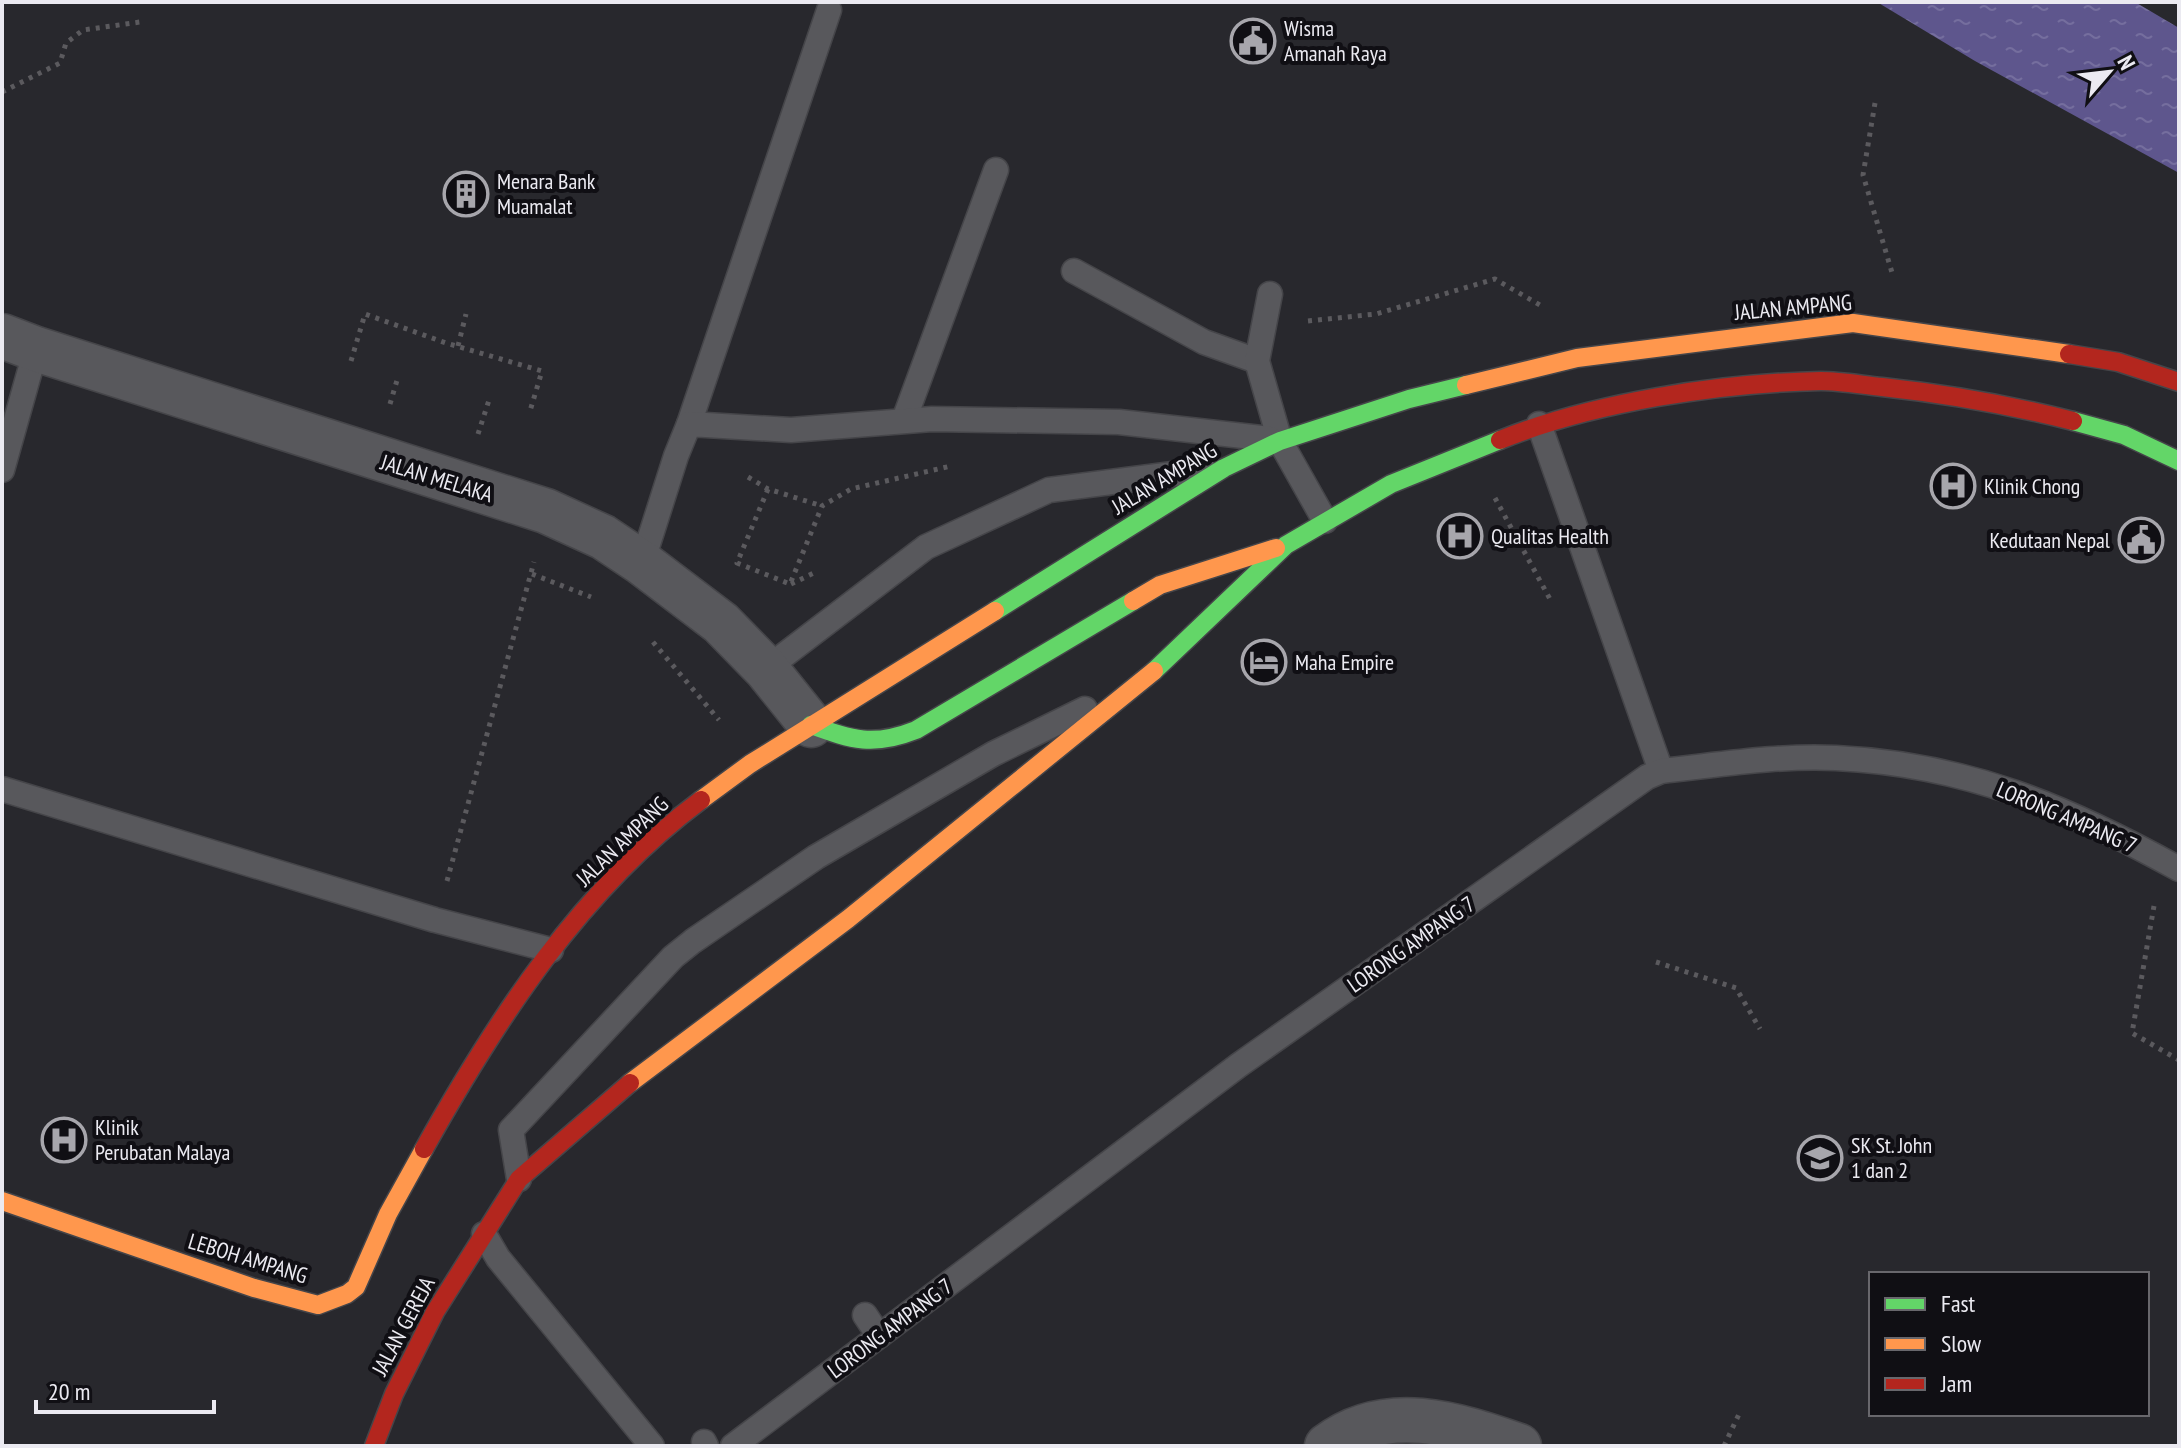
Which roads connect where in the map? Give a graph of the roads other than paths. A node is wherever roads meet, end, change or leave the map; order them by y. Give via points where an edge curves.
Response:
1 (829, 10) dead end
2 (996, 170) dead end
3 (1074, 271) dead end
4 (1270, 294) dead end
5 (19, 342) edge
6 (1257, 361) junction
7 (2179, 382) edge
8 (904, 420) junction
9 (689, 424) junction
10 (1539, 424) junction
11 (1280, 441) junction
12 (2179, 461) edge
13 (1224, 468) junction
14 (2, 470) edge
15 (1325, 521) junction
16 (1286, 545) junction
17 (642, 563) junction
18 (766, 669) junction
19 (1148, 677) junction
20 (811, 725) junction
21 (1661, 771) junction
22 (2, 789) edge
23 (2179, 869) edge
24 (551, 950) junction
25 (412, 1172) joint
26 (519, 1179) junction
27 (2, 1201) edge
28 (484, 1234) junction
29 (865, 1315) dead end
30 (879, 1336) junction
31 (374, 1446) edge
32 (652, 1446) edge
33 (733, 1446) edge
34 (1327, 1446) edge
35 (1519, 1446) edge

1 - 9 lane
2 - 8 lane
3 - 6 lane via 1204,342
4 - 6 lane
5 - 14 lane
5 - 17 street, JALAN MELAKA via 546,511 603,537
6 - 11 lane
7 - 11 street, JALAN AMPANG via 2118,362 1853,323 1577,358 1409,399
8 - 9 lane via 791,430
8 - 11 lane via 1119,422
9 - 17 lane
10 - 12 street via 1611,406 1729,388 1824,381 2014,406 2124,435
10 - 15 street via 1391,484
10 - 21 lane
11 - 13 street, JALAN AMPANG
11 - 15 lane
13 - 18 lane via 1049,490 926,547
13 - 20 street, JALAN AMPANG
15 - 16 street
16 - 19 street
16 - 20 street via 1160,585 889,742 857,741
17 - 18 street, JALAN MELAKA via 721,623
18 - 20 street, JALAN MELAKA
19 - 26 street via 848,919 643,1072
19 - 26 lane via 993,754 816,857 693,941 511,1130
20 - 24 street, JALAN AMPANG via 693,806 618,873
21 - 23 lane, LORONG AMPANG 7 via 1766,759 1836,758 1947,771 2032,797 2115,833
21 - 30 lane, LORONG AMPANG 7 via 1239,1065
22 - 24 lane via 287,865 435,920
24 - 25 street, JALAN AMPANG via 472,1063
25 - 27 street, LEBOH AMPANG via 356,1287 318,1305
26 - 28 street
28 - 31 street, JALAN GEREJA via 435,1312
28 - 32 lane
29 - 30 lane
30 - 33 lane, LORONG AMPANG 7
34 - 35 street via 1367,1426 1399,1420 1433,1420

